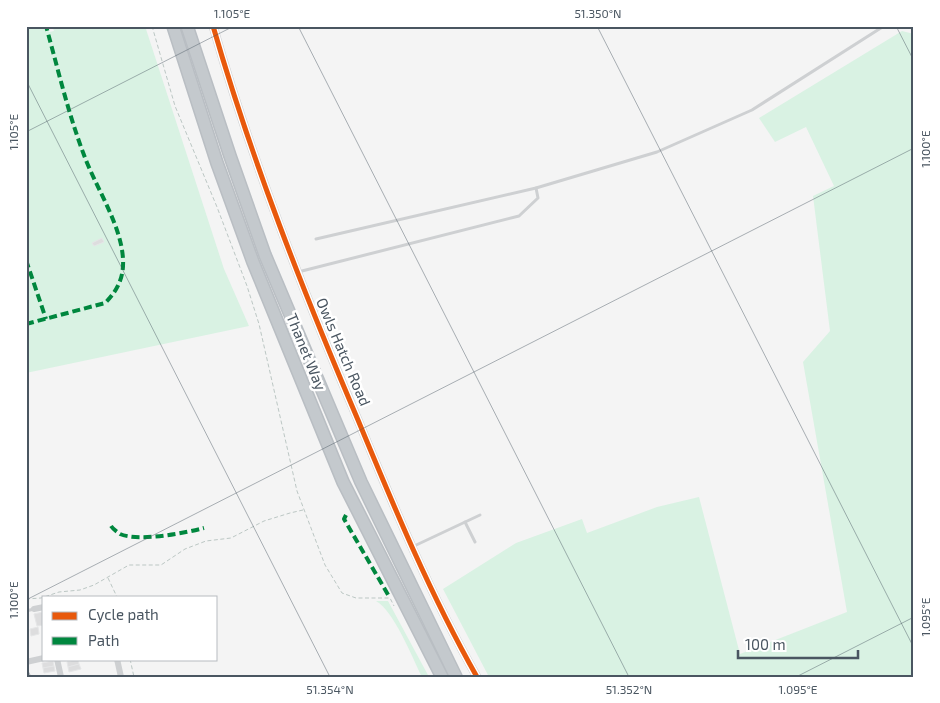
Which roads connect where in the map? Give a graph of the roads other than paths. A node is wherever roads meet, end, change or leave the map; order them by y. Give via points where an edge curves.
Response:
1 (173, 26) edge
2 (187, 26) edge
3 (213, 26) edge
4 (884, 26) edge
5 (536, 188) junction
6 (316, 239) dead end
7 (297, 272) junction
8 (480, 515) dead end
9 (465, 522) junction
10 (475, 542) dead end
11 (411, 547) junction
12 (42, 607) edge
13 (34, 609) joint
14 (26, 611) edge
15 (42, 658) edge
16 (57, 660) edge
17 (117, 660) edge
18 (26, 662) edge
19 (61, 677) edge
20 (121, 677) edge
21 (442, 677) edge
22 (456, 677) edge
23 (476, 677) edge

1 - 21 highway, Thanet Way via 253,262 336,465
2 - 22 highway, Thanet Way via 269,264 361,482
3 - 7 street, Owls Hatch Road via 254,156
4 - 5 lane via 752,110 657,152
5 - 6 lane
5 - 7 lane via 538,198 519,216
7 - 11 street, Owls Hatch Road
8 - 9 lane
9 - 10 lane
9 - 11 lane
11 - 23 street, Owls Hatch Road
12 - 13 street
13 - 14 lane
15 - 18 street
16 - 19 street
17 - 20 street

